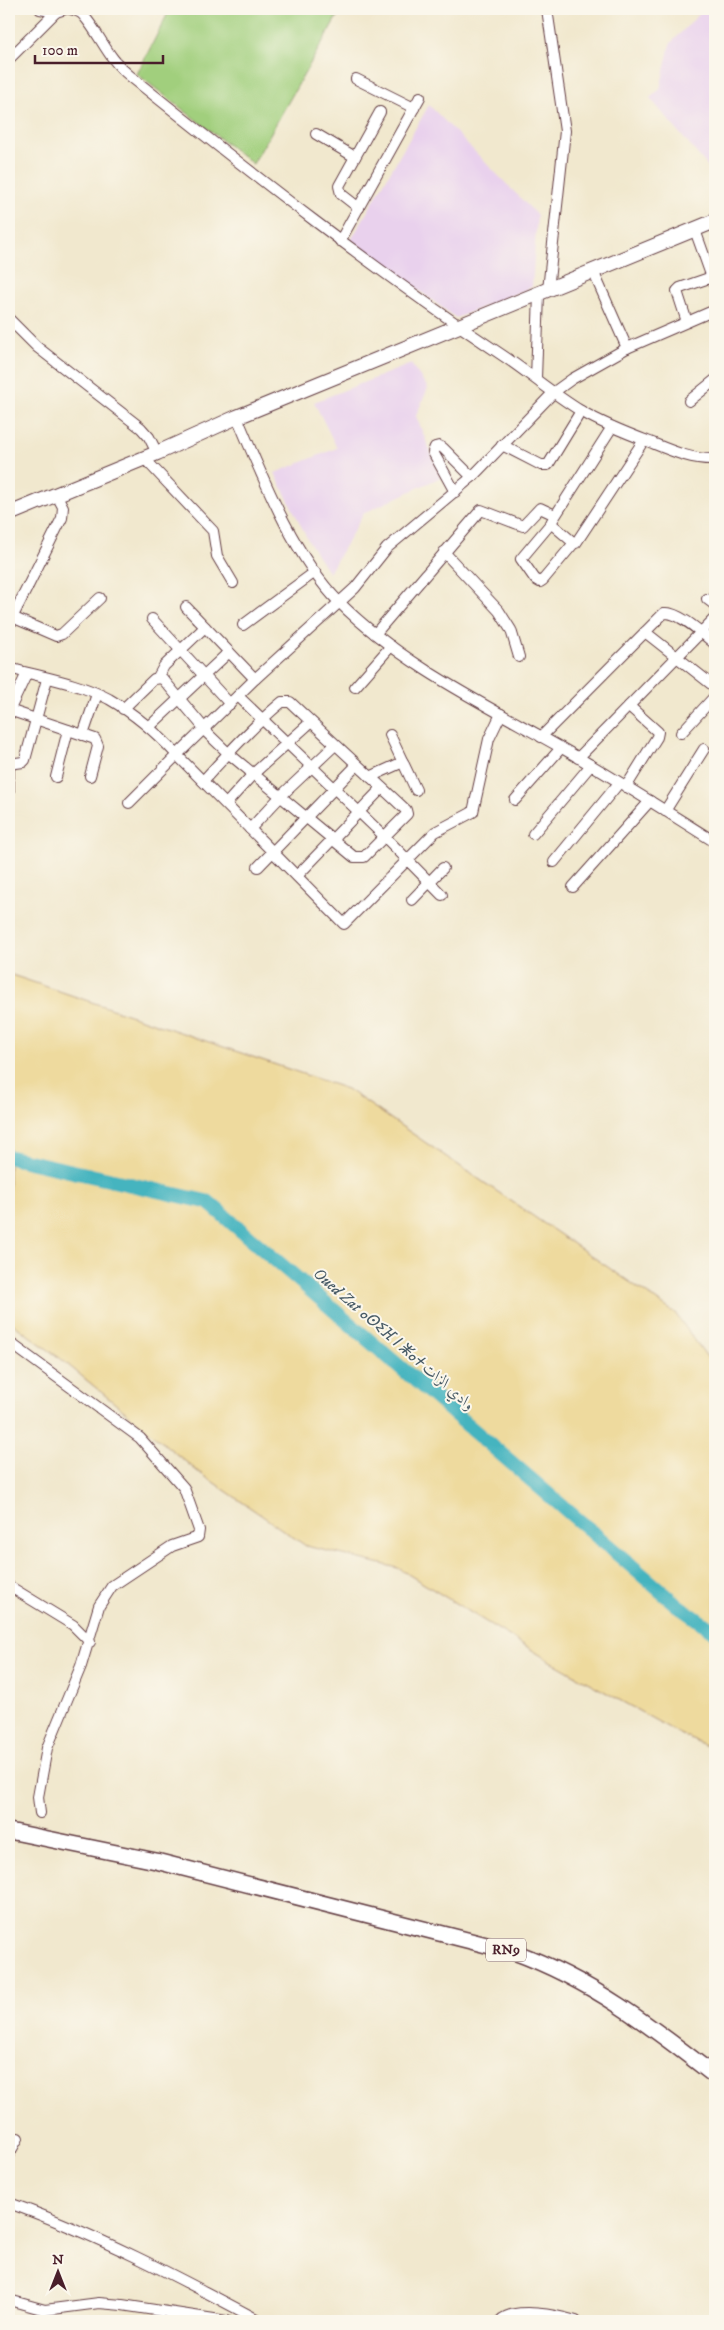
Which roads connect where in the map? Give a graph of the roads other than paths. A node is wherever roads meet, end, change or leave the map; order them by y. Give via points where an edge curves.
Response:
1 (40, 9) edge
2 (547, 9) edge
3 (60, 10) edge
4 (75, 10) edge
5 (9, 60) edge
6 (356, 79) dead end
7 (420, 97) dead end
8 (414, 108) junction
9 (380, 112) dead end
10 (316, 134) dead end
11 (355, 157) junction
12 (359, 208) junction
13 (715, 221) edge
14 (695, 230) junction
15 (340, 241) junction
16 (593, 272) junction
17 (714, 281) edge
18 (544, 292) junction
19 (715, 310) edge
20 (9, 319) edge
21 (687, 322) junction
22 (460, 327) junction
23 (627, 348) junction
24 (536, 378) junction
25 (715, 380) edge
26 (554, 392) junction
27 (689, 401) dead end
28 (581, 411) junction
29 (237, 417) junction
30 (612, 427) junction
31 (644, 440) junction
32 (502, 445) junction
33 (157, 453) junction
34 (144, 458) junction
35 (715, 459) edge
36 (472, 476) junction
37 (455, 492) junction
38 (56, 494) junction
39 (9, 514) edge
40 (553, 519) junction
41 (574, 544) junction
42 (444, 552) junction
43 (315, 572) junction
44 (233, 583) dead end
45 (100, 598) dead end
46 (338, 601) junction
47 (186, 607) dead end
48 (715, 618) edge
49 (152, 619) dead end
50 (10, 621) edge
51 (243, 625) dead end
52 (205, 627) junction
53 (646, 632) junction
54 (375, 634) junction
55 (701, 634) junction
56 (715, 644) edge
57 (391, 646) junction
58 (181, 650) junction
59 (228, 652) junction
60 (519, 657) dead end
61 (678, 658) junction
62 (9, 668) edge
63 (27, 673) junction
64 (204, 676) junction
65 (158, 677) junction
66 (47, 679) junction
67 (255, 679) junction
68 (355, 687) dead end
69 (715, 687) edge
70 (97, 694) junction
71 (238, 696) junction
72 (715, 696) edge
73 (180, 699) junction
74 (230, 704) junction
75 (630, 706) junction
76 (123, 709) junction
77 (9, 710) edge
78 (501, 714) junction
79 (262, 718) junction
80 (36, 720) junction
81 (311, 722) junction
82 (149, 727) junction
83 (204, 728) junction
84 (68, 730) junction
85 (682, 733) dead end
86 (390, 734) dead end
87 (83, 735) junction
88 (541, 737) junction
89 (287, 742) junction
90 (336, 745) junction
91 (561, 748) junction
92 (704, 749) dead end
93 (228, 753) junction
94 (178, 755) junction
95 (578, 758) junction
96 (403, 762) junction
97 (9, 765) edge
98 (358, 765) junction
99 (591, 765) junction
100 (312, 767) junction
101 (253, 774) junction
102 (90, 776) dead end
103 (56, 777) dead end
104 (370, 777) junction
105 (203, 780) junction
106 (623, 785) junction
107 (334, 788) junction
108 (382, 788) junction
109 (416, 790) dead end
110 (281, 796) junction
111 (515, 800) dead end
112 (650, 801) junction
113 (129, 803) dead end
114 (227, 803) junction
115 (9, 808) edge
116 (665, 811) junction
117 (358, 812) junction
118 (306, 818) junction
119 (250, 829) junction
120 (533, 834) dead end
121 (384, 836) junction
122 (332, 839) junction
123 (715, 842) edge
124 (274, 851) junction
125 (406, 859) junction
126 (554, 862) dead end
127 (258, 867) dead end
128 (443, 868) dead end
129 (297, 876) junction
130 (430, 882) junction
131 (573, 887) dead end
132 (442, 895) dead end
133 (412, 900) dead end
134 (9, 1342) edge
135 (9, 1586) edge
136 (90, 1642) junction
137 (40, 1813) dead end
138 (9, 1831) edge
139 (715, 2076) edge
140 (18, 2138) dead end
141 (9, 2154) edge
142 (9, 2203) edge
143 (9, 2300) edge
144 (227, 2321) edge
145 (260, 2321) edge
146 (500, 2321) edge
147 (576, 2321) edge

1 - 3 street
2 - 18 street via 565,130
3 - 5 street
4 - 15 street via 84,15 105,50 124,72
6 - 8 street
7 - 8 street
8 - 12 street
9 - 11 street
10 - 11 street
11 - 12 street via 339,186 341,194
12 - 15 street
13 - 14 street
14 - 16 street
14 - 17 street
15 - 22 street
16 - 18 street
16 - 23 street
17 - 21 street via 677,291
18 - 22 street
18 - 24 street
19 - 21 street
20 - 33 street via 37,347 141,428
21 - 23 street
22 - 24 street
22 - 29 street
23 - 26 street
24 - 26 street
25 - 27 street
26 - 28 street
26 - 32 street
28 - 30 street
28 - 32 street via 548,465 540,465
29 - 33 street
29 - 43 street via 265,484
30 - 31 street
30 - 40 street
31 - 35 street via 694,458
31 - 41 street
32 - 36 street
33 - 34 street
34 - 38 street
34 - 44 street via 213,531 217,556
36 - 37 street
36 - 37 street via 444,448 435,447 433,452
37 - 46 street via 387,548 365,577
38 - 39 street
38 - 50 street via 62,507 62,518
40 - 41 street
40 - 41 street via 521,559 535,579 543,580
40 - 42 street via 540,508 523,526 481,510
42 - 54 street
42 - 60 street via 499,611 511,630
43 - 46 street
43 - 51 street
45 - 50 street via 56,636
46 - 54 street
46 - 67 street
47 - 52 street
48 - 55 street
49 - 58 street
52 - 58 street
52 - 59 street
53 - 55 street via 664,613 669,612
53 - 61 street
53 - 88 street
54 - 57 street
55 - 56 street
55 - 61 street
57 - 68 street
57 - 78 street
58 - 64 street
58 - 65 street via 164,666
59 - 64 street
59 - 67 street
61 - 69 street
61 - 75 street
62 - 63 street
63 - 66 street
63 - 77 street
64 - 73 street
64 - 74 street
65 - 73 street
65 - 76 street
66 - 70 street
66 - 80 street
67 - 71 street
70 - 76 street
70 - 87 street
71 - 74 street
71 - 79 street
72 - 85 street
73 - 82 street
73 - 83 street
74 - 83 street
75 - 95 street
75 - 106 street via 658,732
76 - 82 street
77 - 80 street
78 - 88 street
78 - 125 street via 489,739 473,812 435,832
79 - 81 street via 286,701
79 - 89 street
79 - 93 street
80 - 84 street
80 - 97 street via 25,760
81 - 89 street
81 - 90 street
82 - 94 street
83 - 93 street
83 - 94 street
84 - 87 street
84 - 103 street
86 - 96 street
87 - 102 street via 98,741
88 - 91 street
89 - 100 street
89 - 101 street
90 - 98 street
90 - 100 street
91 - 95 street
91 - 111 street
92 - 116 street
93 - 101 street
93 - 105 street
94 - 105 street
94 - 113 street
95 - 99 street
96 - 104 street
96 - 109 street
97 - 115 street
98 - 104 street
98 - 107 street
99 - 106 street
99 - 120 street
100 - 107 street
100 - 110 street
101 - 110 street
101 - 114 street
104 - 108 street
105 - 114 street
106 - 112 street
106 - 126 street
107 - 117 street
107 - 118 street
108 - 117 street
108 - 121 street via 407,812
110 - 118 street
110 - 119 street
112 - 116 street
112 - 131 street
114 - 119 street
116 - 123 street
117 - 121 street
117 - 122 street
118 - 122 street
118 - 124 street
119 - 124 street
121 - 122 street via 364,857 359,858
121 - 125 street
122 - 129 street
124 - 127 street
124 - 129 street
125 - 129 street via 344,924
125 - 130 street
128 - 130 street
130 - 132 street
130 - 133 street
134 - 136 street via 140,1438 184,1488 199,1530 198,1536 172,1546 112,1586 99,1606
135 - 136 street via 74,1625
136 - 137 street via 47,1748 38,1797
138 - 139 main road, RN9 via 156,1861 538,1960 598,1990
140 - 141 street
142 - 145 street via 109,2244
143 - 144 street via 45,2310 91,2303
146 - 147 street via 526,2313

